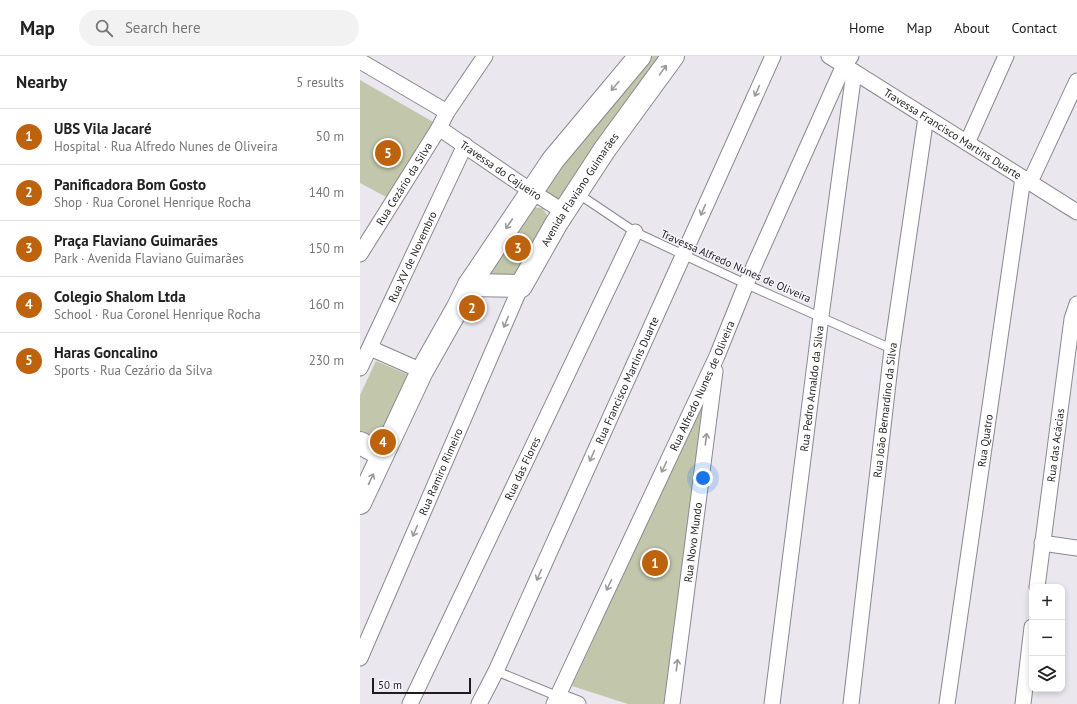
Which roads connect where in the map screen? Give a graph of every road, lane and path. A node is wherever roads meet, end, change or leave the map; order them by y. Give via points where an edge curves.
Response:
1 (485, 56) edge
2 (640, 56) edge
3 (673, 56) edge
4 (773, 56) edge
5 (829, 56) edge
6 (1006, 56) edge
7 (360, 61) edge
8 (850, 64) edge
9 (1077, 81) edge
10 (447, 112) junction
11 (926, 117) junction
12 (439, 128) junction
13 (966, 143) junction
14 (465, 145) junction
15 (1027, 180) junction
16 (531, 191) junction
17 (577, 193) junction
18 (564, 212) junction
19 (1077, 212) edge
20 (635, 232) junction
21 (360, 254) edge
22 (683, 254) junction
23 (746, 284) junction
24 (469, 285) junction
25 (521, 286) junction
26 (1077, 304) edge
27 (821, 316) junction
28 (370, 348) junction
29 (892, 349) junction
30 (716, 356) junction
31 (360, 368) edge
32 (422, 371) junction
33 (360, 443) edge
34 (382, 455) junction
35 (360, 503) edge
36 (1042, 543) junction
37 (1077, 548) edge
38 (1037, 584) edge
39 (1029, 653) edge
40 (360, 658) edge
41 (496, 670) junction
42 (556, 700) edge
43 (410, 704) edge
44 (479, 704) edge
45 (578, 704) edge
46 (672, 704) edge
47 (772, 704) edge
48 (851, 704) edge
49 (947, 704) edge
50 (1023, 704) edge

1 - 10 street, Rua Cezário da Silva
2 -> 16 main road via 553,160
17 -> 3 main road, Avenida Flaviano Guimarães via 605,149
4 -> 22 street, Rua Francisco Martins Duarte
5 - 8 street, Travessa Francisco Martins Duarte
6 - 13 street
7 - 10 street
8 - 11 street, Travessa Francisco Martins Duarte
8 - 23 street, Rua Alfredo Nunes de Oliveira
8 - 27 street, Rua Pedro Arnaldo da Silva
9 - 15 street, Rua Quatro
10 - 12 street, Rua Cezário da Silva
11 - 13 street, Travessa Francisco Martins Duarte
11 - 29 street, Rua João Bernardino da Silva
12 - 14 street, Travessa do Cajueiro
12 - 21 street, Rua Cezário da Silva
13 - 15 street, Travessa Francisco Martins Duarte
14 - 16 street, Travessa do Cajueiro
14 - 28 street, Rua XV de Novembro
15 - 19 street, Travessa Francisco Martins Duarte
15 - 49 street, Rua Quatro
16 - 18 street, Travessa do Cajueiro
16 -> 24 main road
17 - 18 main road, Avenida Flaviano Guimarães
17 - 20 lane, Travessa Alfredo Nunes de Oliveira
18 - 25 main road, Avenida Flaviano Guimarães
20 - 22 lane, Travessa Alfredo Nunes de Oliveira
20 - 43 street, Rua das Flores
22 - 23 lane, Travessa Alfredo Nunes de Oliveira
22 -> 41 street, Rua Francisco Martins Duarte
23 - 27 lane, Travessa Alfredo Nunes de Oliveira
23 - 30 street, Rua Alfredo Nunes de Oliveira
24 - 25 main road
24 - 32 main road
25 -> 40 street, Rua Ramiro Rimeiro
26 - 36 street, Rua das Acácias via 1072,319
27 - 29 lane, Travessa Alfredo Nunes de Oliveira
27 - 47 street, Rua Pedro Arnaldo da Silva
28 - 31 street, Rua XV de Novembro
28 - 32 street
29 - 48 street, Rua João Bernardino da Silva
30 -> 42 street, Rua Alfredo Nunes de Oliveira
46 -> 30 street, Rua Novo Mundo
32 - 34 main road
33 - 34 main road
35 -> 34 main road
36 - 37 street
36 - 38 street, Rua das Acácias
39 - 50 street
41 - 42 lane
41 - 44 street, Rua Francisco Martins Duarte
42 - 45 street

